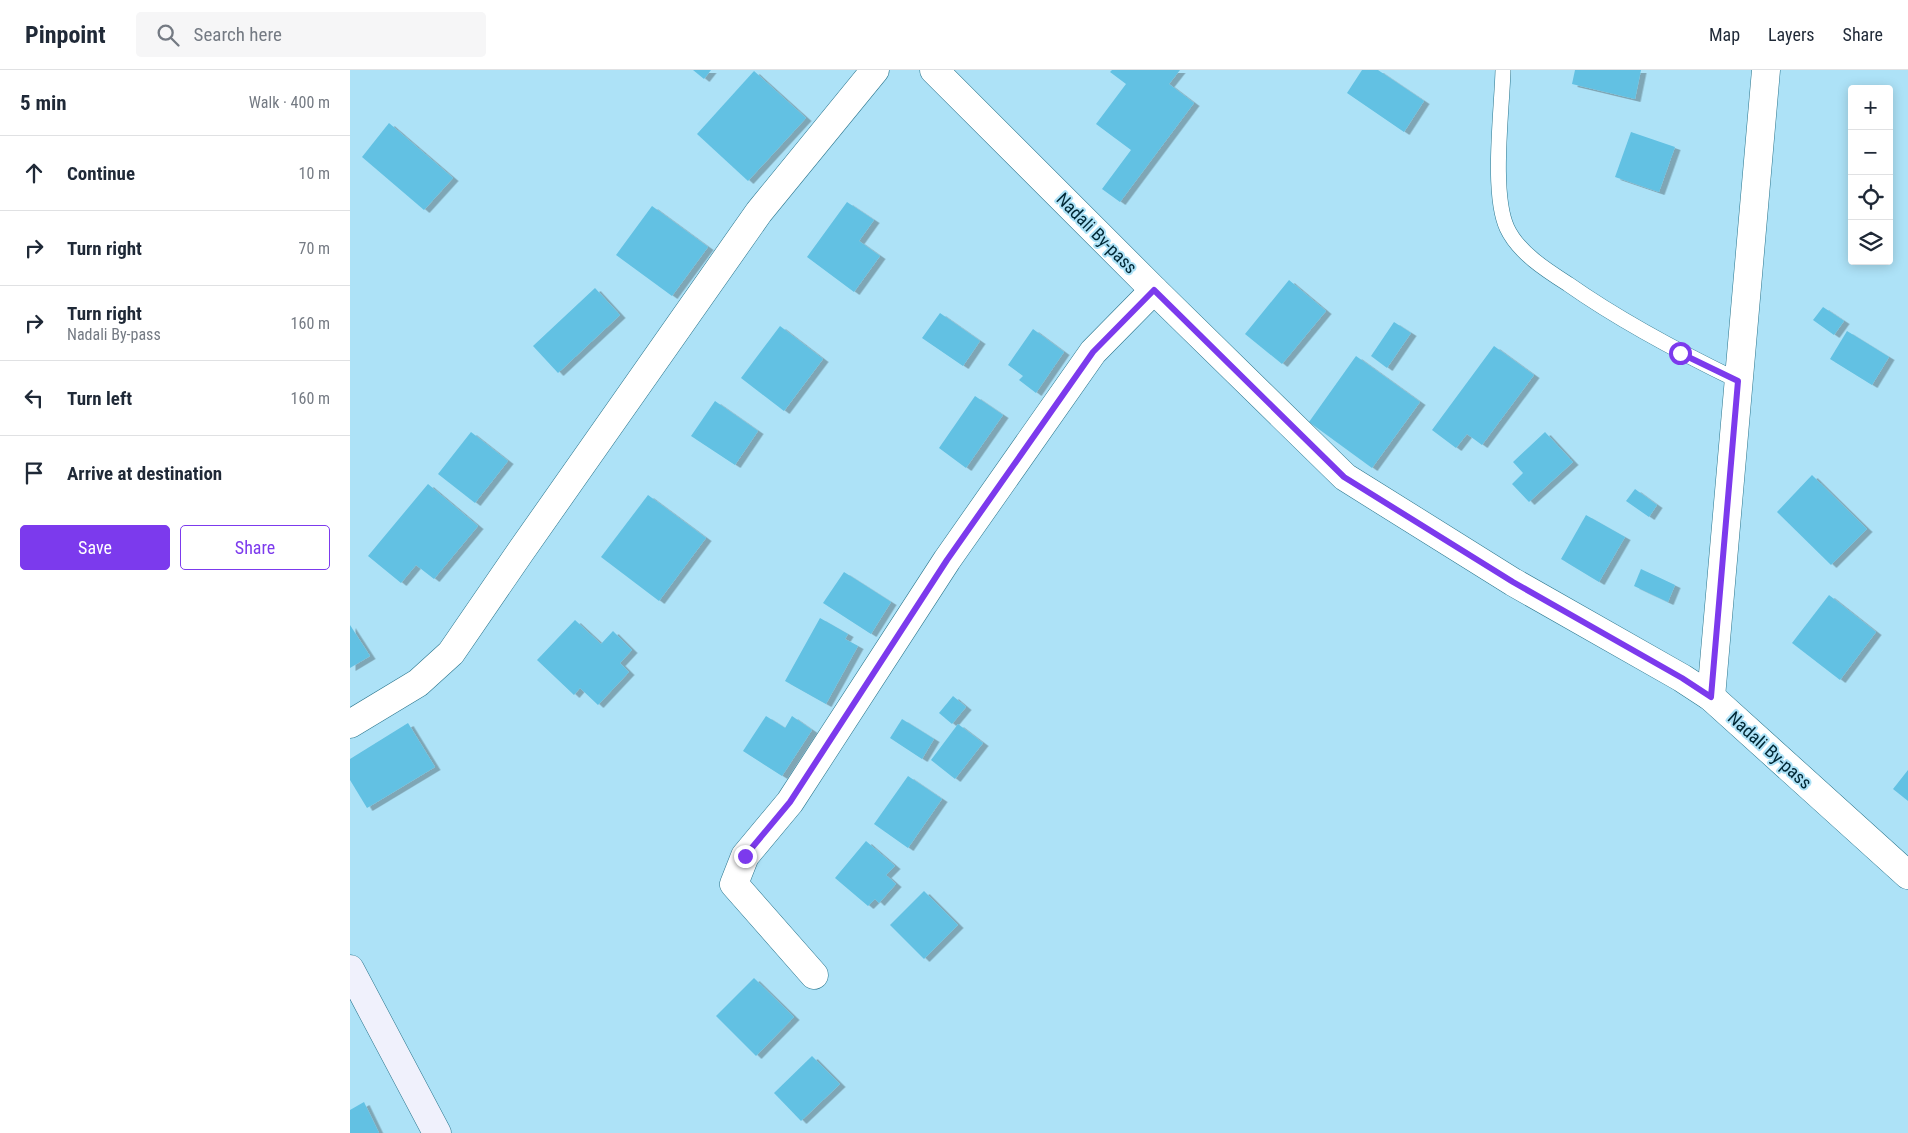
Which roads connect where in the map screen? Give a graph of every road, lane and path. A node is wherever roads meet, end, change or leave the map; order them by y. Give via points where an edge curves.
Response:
1 (875, 70) edge
2 (934, 70) edge
3 (1503, 70) edge
4 (1766, 70) edge
5 (1154, 290) junction
6 (1738, 381) junction
7 (1711, 697) junction
8 (350, 724) edge
9 (1908, 874) edge
10 (350, 969) edge
11 (814, 975) dead end
12 (437, 1133) edge

1 - 8 street via 759,212 451,653 418,684
2 - 5 street, Nadali By-pass
3 - 6 lane via 1499,162 1501,206 1508,229 1527,254 1610,313
4 - 6 street
5 - 7 street, Nadali By-pass via 1344,477 1513,582
5 - 11 street via 1093,352 947,560 790,802 745,856 734,884
6 - 7 street
7 - 9 street, Nadali By-pass
10 - 12 main road

